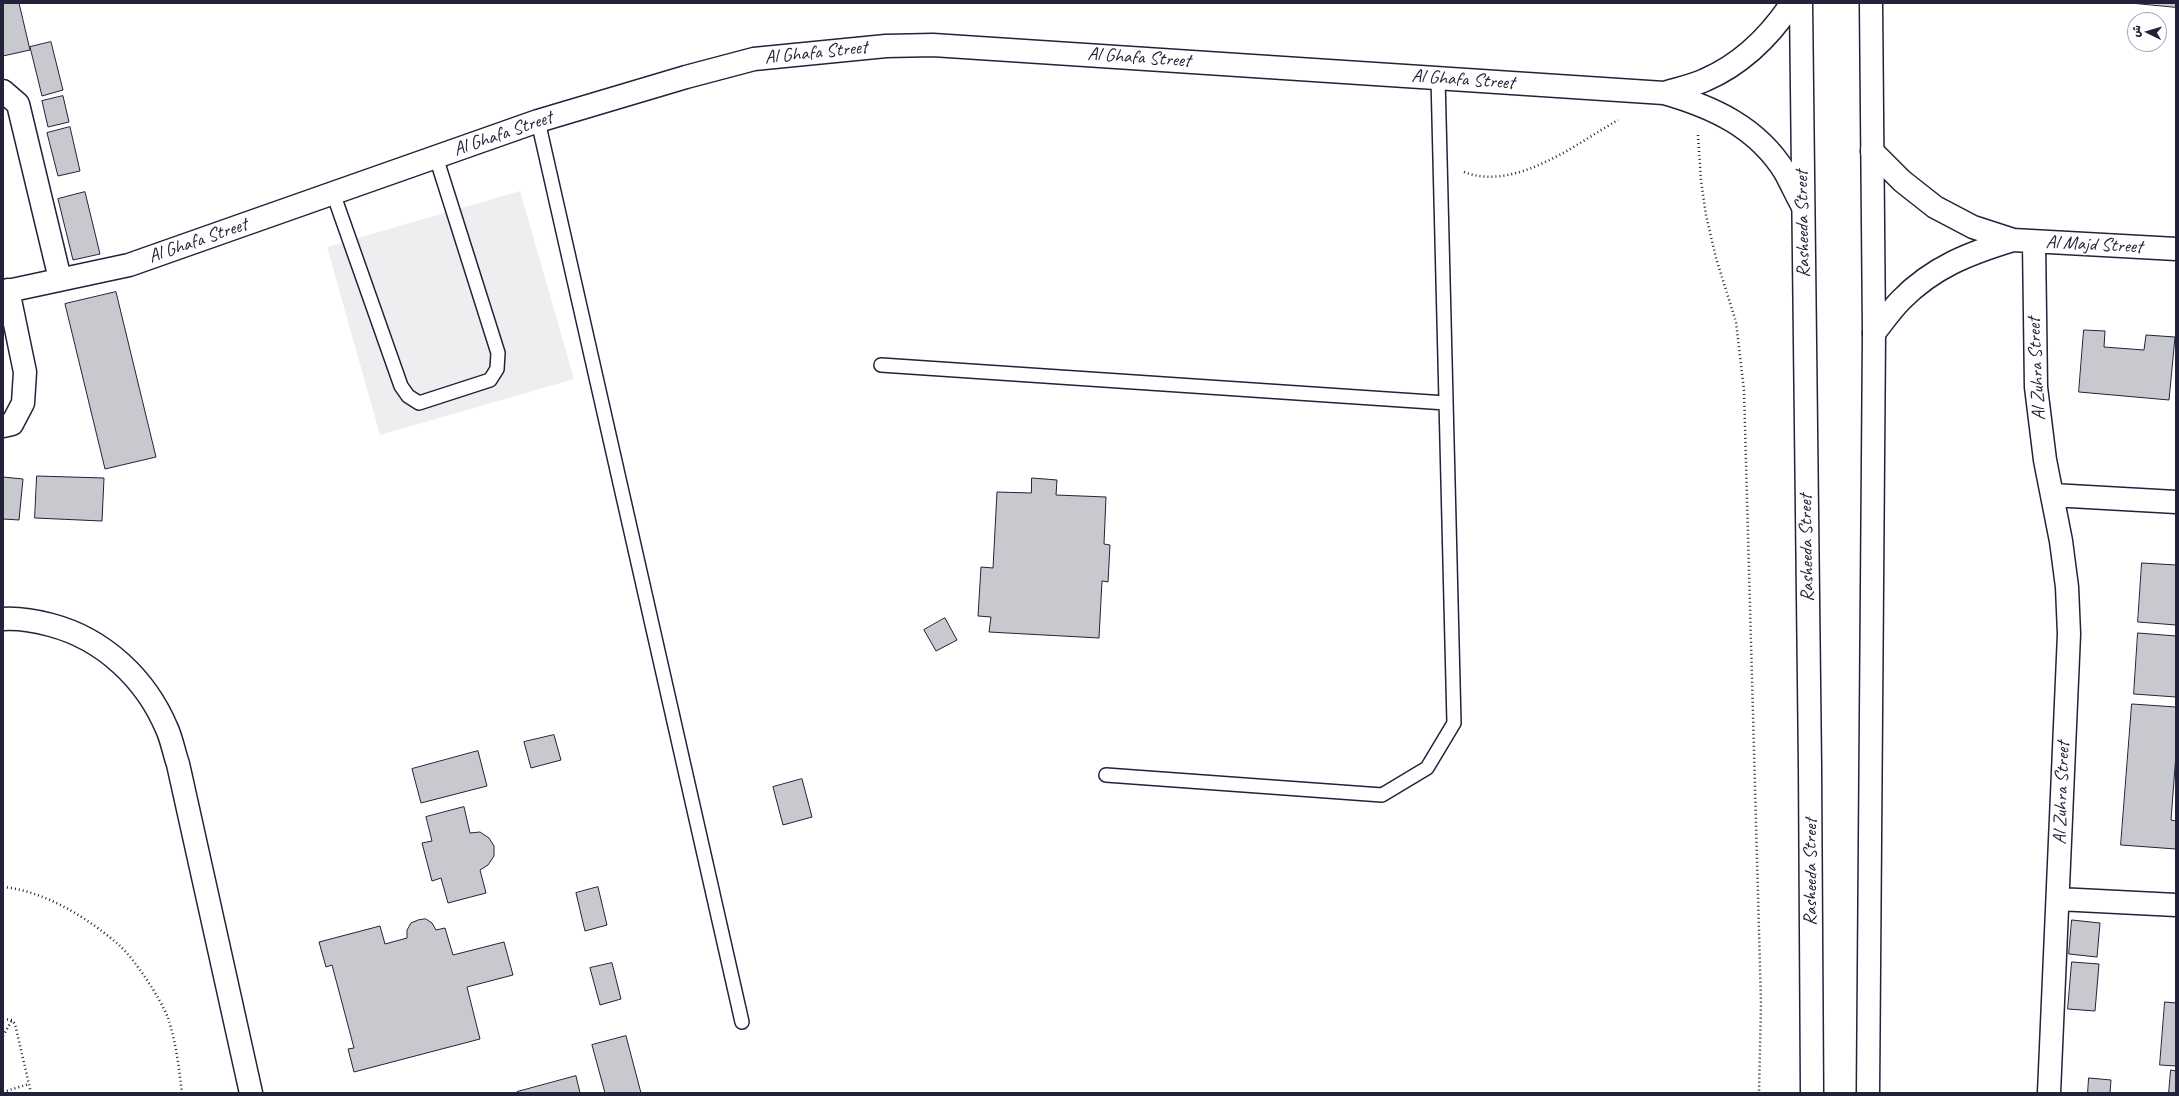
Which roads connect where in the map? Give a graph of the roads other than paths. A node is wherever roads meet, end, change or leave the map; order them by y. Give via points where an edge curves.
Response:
1 (1792, 3) edge
2 (1800, 3) edge
3 (1870, 3) edge
4 (1438, 78) junction
5 (3, 91) edge
6 (1664, 94) junction
7 (538, 121) junction
8 (1872, 151) junction
9 (436, 157) junction
10 (333, 193) junction
11 (1802, 205) junction
12 (2023, 241) junction
13 (2176, 249) edge
14 (60, 279) junction
15 (6, 291) edge
16 (1874, 333) junction
17 (882, 365) dead end
18 (1446, 402) junction
19 (3, 426) edge
20 (2052, 495) junction
21 (2176, 502) edge
22 (3, 619) edge
23 (1106, 775) dead end
24 (2058, 899) junction
25 (2176, 905) edge
26 (742, 1022) dead end
27 (251, 1093) edge
28 (1812, 1093) edge
29 (1868, 1093) edge
30 (2049, 1093) edge

1 - 6 street, Al Ghafa Street via 1776,27 1744,58 1705,80
2 - 11 street, Rasheeda Street
3 - 8 street
4 - 6 street, Al Ghafa Street
4 - 7 street, Al Ghafa Street via 933,45 886,46 754,59
4 - 18 lane
5 - 14 street via 18,104
6 - 11 street, Al Ghafa Street via 1698,102 1732,119 1760,143 1785,172
7 - 9 street, Al Ghafa Street
7 - 26 lane
8 - 12 street, Al Majd Street via 1902,181 1935,207 1973,227
8 - 16 street
9 - 10 street, Al Ghafa Street
9 - 10 lane via 498,353 497,369 490,380 419,403 408,396 401,386
10 - 14 street, Al Ghafa Street via 128,265
11 - 28 street, Rasheeda Street
12 - 13 street, Al Majd Street
12 - 16 street, Al Majd Street via 1972,253 1934,273 1901,300
12 - 20 street, Al Zuhra Street via 2039,424
14 - 15 street, Al Ghafa Street
15 - 19 street via 25,372 24,403 12,424
16 - 29 street
17 - 18 lane
18 - 23 lane via 1454,723 1427,768 1382,795
20 - 21 street
20 - 24 street, Al Zuhra Street via 2061,541 2068,634
22 - 27 street via 36,621 65,629 91,641 116,658 137,679 154,703 168,730 178,764
24 - 25 street
24 - 30 street, Al Zuhra Street

